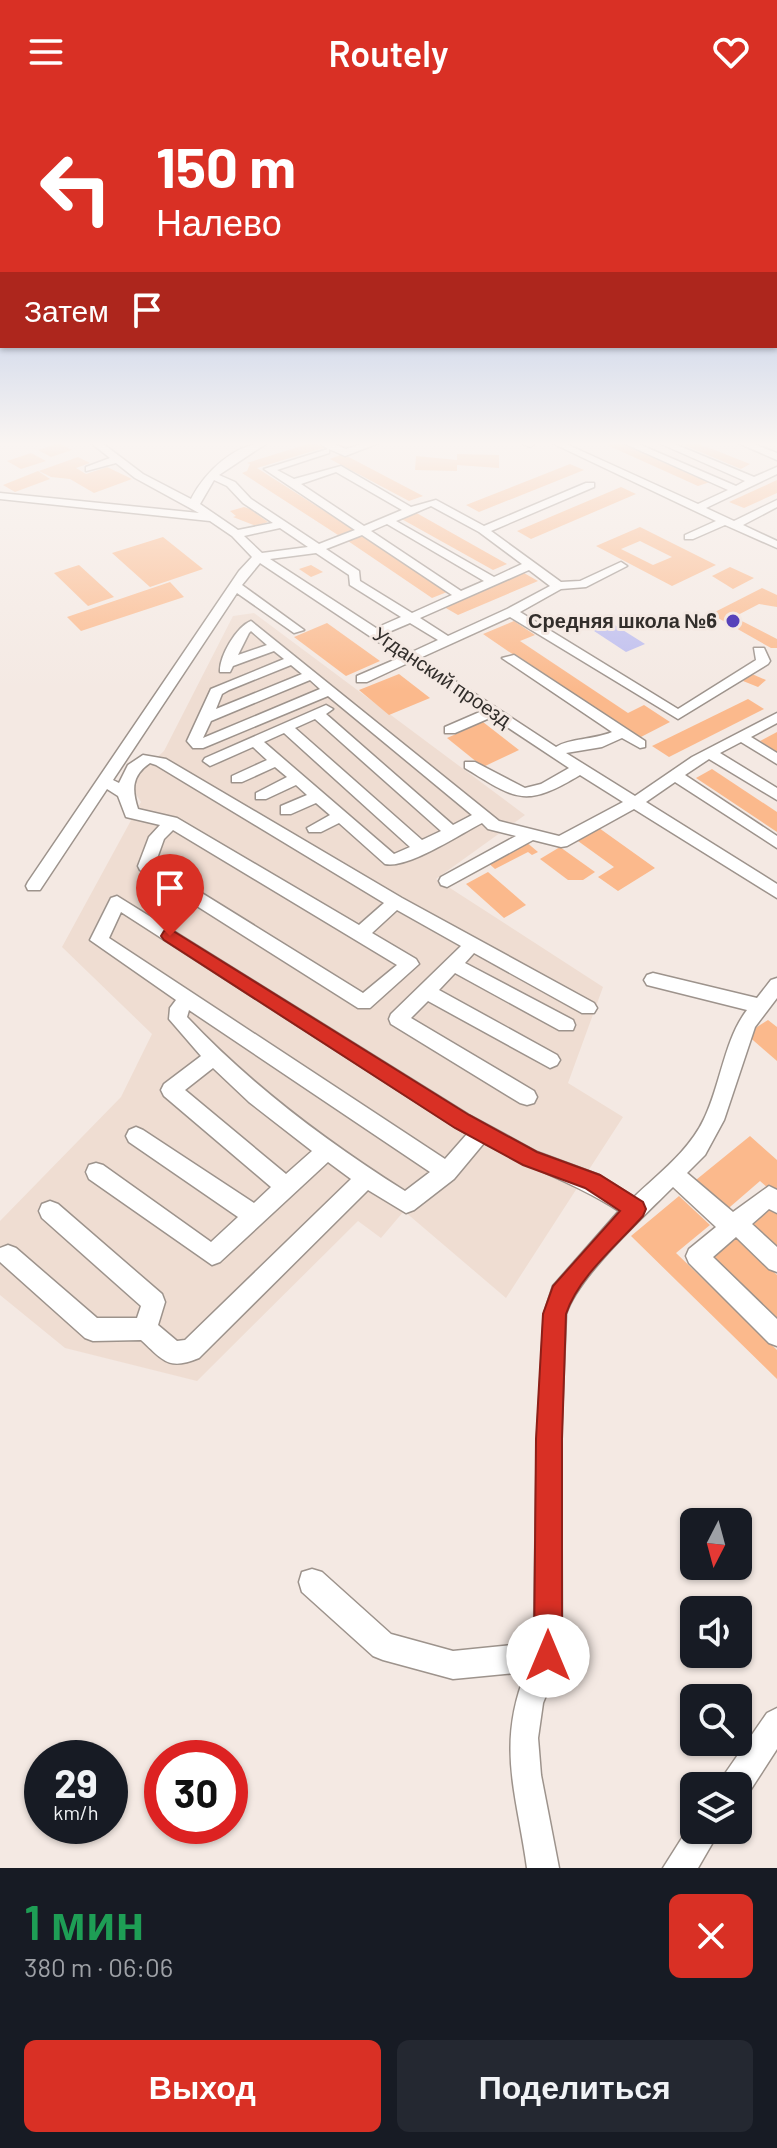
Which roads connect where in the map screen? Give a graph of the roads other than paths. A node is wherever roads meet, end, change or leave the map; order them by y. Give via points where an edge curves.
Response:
1 (222, 525) edge
2 (276, 525) edge
3 (284, 525) edge
4 (356, 525) edge
5 (376, 525) edge
6 (396, 525) edge
7 (476, 525) edge
8 (494, 525) edge
9 (723, 525) edge
10 (735, 525) edge
11 (483, 530) junction
12 (365, 531) junction
13 (236, 534) junction
14 (689, 537) dead end
15 (777, 545) edge
16 (317, 549) junction
17 (259, 557) junction
18 (530, 565) junction
19 (621, 566) dead end
20 (495, 582) junction
21 (235, 586) junction
22 (558, 586) junction
23 (531, 587) dead end
24 (543, 594) junction
25 (461, 596) junction
26 (511, 596) dead end
27 (525, 604) junction
28 (491, 605) dead end
29 (472, 612) dead end
30 (508, 613) junction
31 (412, 618) junction
32 (488, 622) junction
33 (298, 630) dead end
34 (376, 633) junction
35 (448, 641) junction
36 (275, 646) junction
37 (759, 651) dead end
38 (412, 657) junction
39 (509, 658) dead end
40 (292, 660) junction
41 (227, 664) junction
42 (398, 664) junction
43 (412, 674) dead end
44 (311, 675) junction
45 (362, 679) dead end
46 (224, 687) junction
47 (330, 690) junction
48 (343, 701) junction
49 (493, 711) junction
50 (316, 713) junction
51 (205, 718) junction
52 (776, 719) edge
53 (286, 727) junction
54 (450, 730) dead end
55 (622, 733) junction
56 (742, 737) junction
57 (254, 741) junction
58 (640, 744) dead end
59 (556, 753) junction
60 (711, 754) junction
61 (777, 759) edge
62 (210, 761) dead end
63 (277, 761) junction
64 (470, 765) dead end
65 (580, 768) junction
66 (676, 776) junction
67 (237, 779) dead end
68 (296, 779) junction
69 (104, 781) junction
70 (125, 793) junction
71 (777, 795) edge
72 (261, 796) dead end
73 (316, 797) junction
74 (636, 802) junction
75 (286, 810) dead end
76 (483, 816) junction
77 (339, 817) junction
78 (172, 822) junction
79 (315, 828) dead end
80 (452, 832) junction
81 (530, 835) junction
82 (777, 843) edge
83 (421, 848) junction
84 (447, 881) dead end
85 (34, 886) dead end
86 (777, 892) edge
87 (396, 902) junction
88 (360, 934) junction
89 (473, 944) junction
90 (453, 964) junction
91 (653, 980) dead end
92 (426, 991) junction
93 (771, 997) edge
94 (188, 1000) junction
95 (588, 1008) dead end
96 (566, 1025) dead end
97 (212, 1058) junction
98 (550, 1060) dead end
99 (527, 1097) dead end
100 (481, 1132) junction
101 (136, 1136) dead end
102 (327, 1150) junction
103 (96, 1172) dead end
104 (447, 1172) junction
105 (673, 1173) junction
106 (366, 1178) junction
107 (286, 1187) junction
108 (777, 1203) edge
109 (635, 1209) junction
110 (50, 1211) dead end
111 (255, 1216) junction
112 (736, 1223) junction
113 (8, 1255) dead end
114 (777, 1262) edge
115 (145, 1329) junction
116 (777, 1335) edge
117 (312, 1582) dead end
118 (548, 1656) junction
119 (776, 1724) edge
120 (777, 1733) edge
121 (744, 1772) edge
122 (695, 1844) edge
123 (543, 1868) edge
124 (679, 1868) edge

1 - 13 street, Угданский проезд
2 - 13 street
3 - 16 street
4 - 12 street
5 - 12 street
6 - 20 street
7 - 11 street
8 - 11 street
9 - 14 street
10 - 15 street
11 - 18 street
12 - 16 street
12 - 25 street
13 - 17 street, Угданский проезд
16 - 17 street
16 - 31 street via 355,574 354,582
17 - 21 street
17 - 34 street, Угданский проезд
18 - 20 street
18 - 22 street
19 - 22 street via 582,584
20 - 25 street
21 - 33 street
21 - 69 street
22 - 24 street
23 - 24 street
24 - 27 street
25 - 31 street
26 - 27 street
27 - 30 street
28 - 30 street
29 - 32 street
30 - 32 street
30 - 37 street via 678,715 763,661
31 - 34 street
31 - 35 street
32 - 35 street
34 - 38 street, Угданский проезд
35 - 38 street
36 - 40 street
36 - 41 street
36 - 41 street via 251,625
38 - 42 street
38 - 49 street, Угданский проезд
39 - 55 street
40 - 44 street
40 - 46 street
41 - 46 street via 221,679
42 - 43 street
42 - 45 street
44 - 47 street
44 - 51 street
46 - 51 street via 216,692
47 - 48 street
47 - 51 street via 198,745 194,741
48 - 50 street
48 - 76 street
49 - 54 street
49 - 59 street, Угданский проезд
50 - 53 street
50 - 80 street
52 - 56 street
53 - 57 street
53 - 83 street
55 - 58 street
55 - 59 street
56 - 60 street
56 - 61 street
57 - 62 street
57 - 63 street
59 - 65 street, Угданский проезд
60 - 66 street
60 - 71 street
63 - 67 street
63 - 68 street
64 - 65 street via 526,795
65 - 74 street, Угданский проезд
66 - 74 street
66 - 82 street
68 - 72 street
68 - 73 street
69 - 70 street
69 - 85 street
70 - 78 street via 131,813
70 - 87 street via 126,778 136,765 148,758 161,762
73 - 75 street
73 - 77 street
74 - 81 street via 561,842
74 - 86 street, Угданский проезд
76 - 80 street
76 - 81 street via 494,825
77 - 79 street
77 - 83 street via 391,860
78 - 88 street
78 - 88 street via 157,837 146,866 364,1003 410,964
80 - 83 street
81 - 84 street
87 - 88 street
87 - 89 street
89 - 90 street
89 - 95 street
90 - 92 street
90 - 96 street
91 - 93 street
92 - 98 street
92 - 99 street via 398,1019
93 - 105 street via 747,1024 714,1120 698,1149
94 - 97 street via 179,1008 178,1019
94 - 100 street via 99,940 117,902
94 - 104 street
97 - 102 street
97 - 107 street via 171,1090
100 - 104 street
100 - 109 street via 592,1182
101 - 111 street
102 - 106 street
102 - 107 street
103 - 111 street via 212,1255
104 - 106 street via 406,1203
105 - 109 street
105 - 112 street via 722,1219
106 - 115 street via 191,1350 174,1354
107 - 111 street
108 - 112 street via 769,1196
109 - 118 street via 561,1294 555,1314
110 - 115 street via 154,1302
112 - 114 street
112 - 116 street via 697,1256
113 - 115 street via 93,1330
117 - 118 street via 383,1646 453,1665
118 - 123 street via 534,1684 525,1722 525,1755
119 - 120 street
119 - 121 street
122 - 124 street

